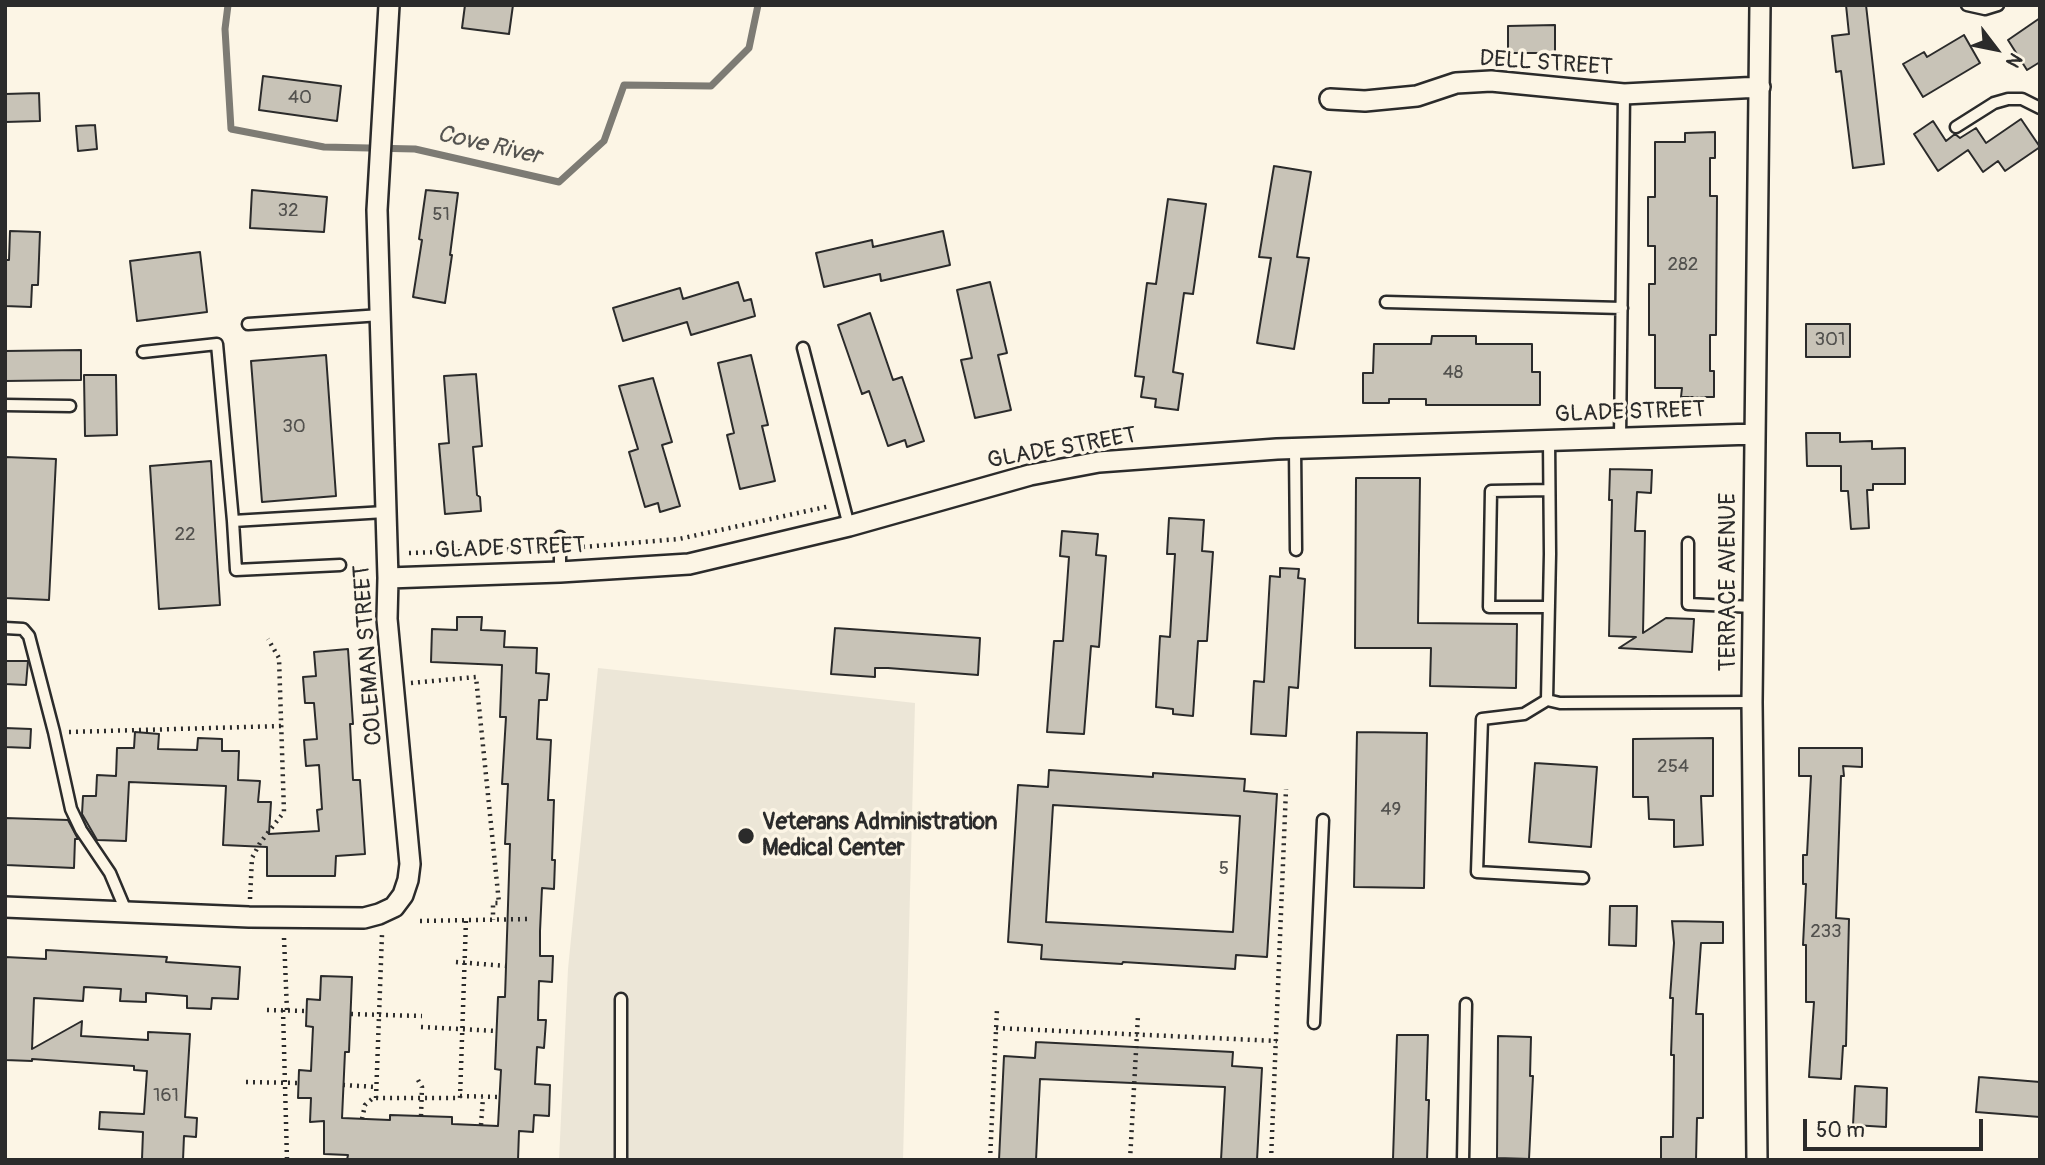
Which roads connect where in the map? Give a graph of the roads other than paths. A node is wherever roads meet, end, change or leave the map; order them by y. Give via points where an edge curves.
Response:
1 (389, 5) edge
2 (1760, 5) edge
3 (1967, 5) edge
4 (1998, 5) edge
5 (1760, 87) junction
6 (1624, 94) junction
7 (1331, 99) dead end
8 (2040, 108) edge
9 (1956, 127) dead end
10 (1386, 302) dead end
11 (1622, 307) junction
12 (381, 315) junction
13 (248, 324) dead end
14 (803, 348) dead end
15 (143, 352) dead end
16 (5, 405) edge
17 (70, 406) dead end
18 (1754, 434) junction
19 (1620, 438) junction
20 (1549, 440) junction
21 (1295, 448) junction
22 (1549, 490) junction
23 (385, 512) junction
24 (233, 521) junction
25 (849, 526) junction
26 (560, 542) road end
27 (1688, 542) dead end
28 (1296, 550) dead end
29 (340, 565) dead end
30 (560, 572) junction
31 (388, 578) junction
32 (1549, 607) junction
33 (1755, 607) junction
34 (5, 628) edge
35 (1547, 700) junction
36 (1752, 702) junction
37 (1323, 820) dead end
38 (1583, 878) dead end
39 (5, 907) edge
40 (127, 912) junction
41 (621, 999) dead end
42 (1466, 1004) dead end
43 (1314, 1023) dead end
44 (621, 1160) edge
45 (1462, 1160) edge
46 (1757, 1160) edge

1 - 12 street, COLEMAN STREET via 377,210
2 - 5 street, TERRACE AVENUE
3 - 4 lane via 1985,9
5 - 6 street, DELL STREET
5 - 18 street, TERRACE AVENUE
6 - 7 street, DELL STREET via 1491,81 1457,83 1417,96
6 - 11 lane
8 - 9 lane via 2022,99 2008,99
10 - 11 lane
11 - 19 lane
12 - 13 lane
12 - 23 street, COLEMAN STREET
14 - 25 lane
15 - 24 lane via 217,344
16 - 17 lane
18 - 19 street, GLADE STREET
18 - 33 street, TERRACE AVENUE
19 - 20 street, GLADE STREET
20 - 21 street, GLADE STREET
20 - 22 lane
21 - 25 street, GLADE STREET via 1099,462 1018,478
21 - 28 lane
22 - 32 lane
22 - 32 lane via 1491,491 1489,607
23 - 24 lane
23 - 31 street, COLEMAN STREET
24 - 29 lane via 236,570
25 - 30 street, GLADE STREET via 689,564
26 - 30 lane
27 - 33 lane via 1688,604
30 - 31 street, GLADE STREET
31 - 40 street, COLEMAN STREET via 387,619 410,863 403,895 394,906 364,918
32 - 35 lane
33 - 36 street, TERRACE AVENUE
34 - 40 lane via 23,629 29,636 71,809 110,873
35 - 36 lane
35 - 38 lane via 1524,714 1482,719 1477,872
36 - 46 street, TERRACE AVENUE
37 - 43 lane
39 - 40 street
41 - 44 lane
42 - 45 lane

